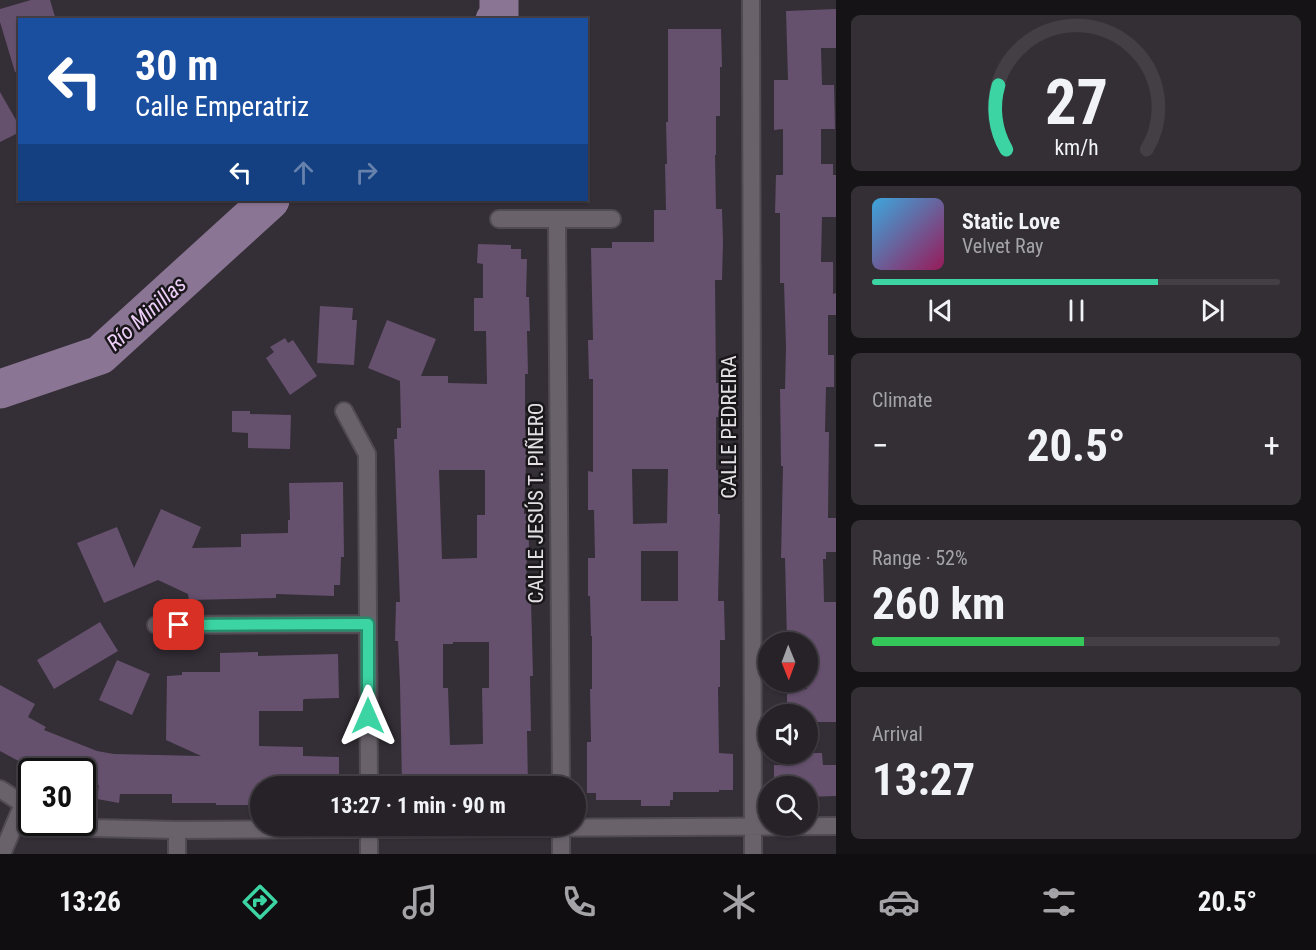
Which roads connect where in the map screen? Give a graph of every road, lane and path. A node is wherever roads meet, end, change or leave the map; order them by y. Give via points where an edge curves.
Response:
1 (751, 0) edge
2 (499, 219) dead end
3 (557, 219) junction
4 (612, 219) dead end
5 (344, 411) dead end
6 (368, 624) junction
7 (156, 625) dead end
8 (369, 776) edge
9 (561, 776) edge
10 (0, 789) edge
11 (18, 800) edge
12 (18, 823) edge
13 (836, 826) edge
14 (586, 827) edge
15 (752, 827) junction
16 (96, 828) edge
17 (250, 829) edge
18 (177, 830) junction
19 (369, 836) edge
20 (561, 836) edge
21 (2, 854) edge
22 (177, 854) edge
23 (369, 854) edge
24 (561, 854) edge
25 (753, 854) edge

1 - 15 street, CALLE PEDREIRA
2 - 3 street
3 - 4 street
3 - 9 street, CALLE JESÚS T. PIÑERO
5 - 6 street via 367,454
6 - 7 street
6 - 8 street
10 - 11 street
12 - 21 street
13 - 15 street
14 - 15 street
15 - 25 street, CALLE PEDREIRA
16 - 18 street
17 - 18 street
18 - 22 street
19 - 23 street
20 - 24 street

